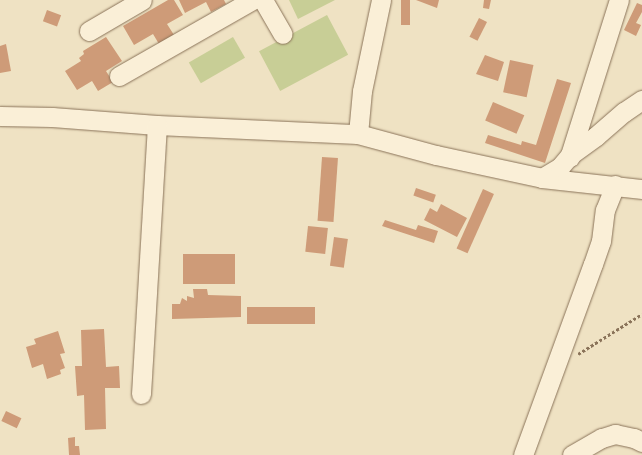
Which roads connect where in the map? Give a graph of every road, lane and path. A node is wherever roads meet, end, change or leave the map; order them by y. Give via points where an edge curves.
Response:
1 (142, 0) edge
2 (252, 0) edge
3 (263, 0) edge
4 (381, 0) edge
5 (619, 0) edge
6 (89, 31) dead end
7 (282, 34) dead end
8 (119, 76) dead end
9 (642, 100) edge
10 (0, 116) edge
11 (157, 125) junction
12 (358, 134) junction
13 (570, 155) junction
14 (542, 178) junction
15 (580, 182) junction
16 (615, 185) junction
17 (642, 189) edge
18 (642, 314) edge
19 (556, 368) junction
20 (141, 394) dead end
21 (642, 442) edge
22 (523, 455) edge
23 (572, 455) edge

1 - 6 street
2 - 8 street
3 - 7 street
4 - 12 street via 362,91
5 - 13 street
9 - 13 street
10 - 11 street via 93,119
11 - 12 street via 314,130
11 - 20 street
12 - 14 street via 436,155
13 - 14 street via 560,167
13 - 15 street
14 - 15 street
15 - 16 street
16 - 17 street
16 - 19 street via 605,210 601,241
18 - 19 path
19 - 22 street
21 - 23 street via 615,434 602,438

